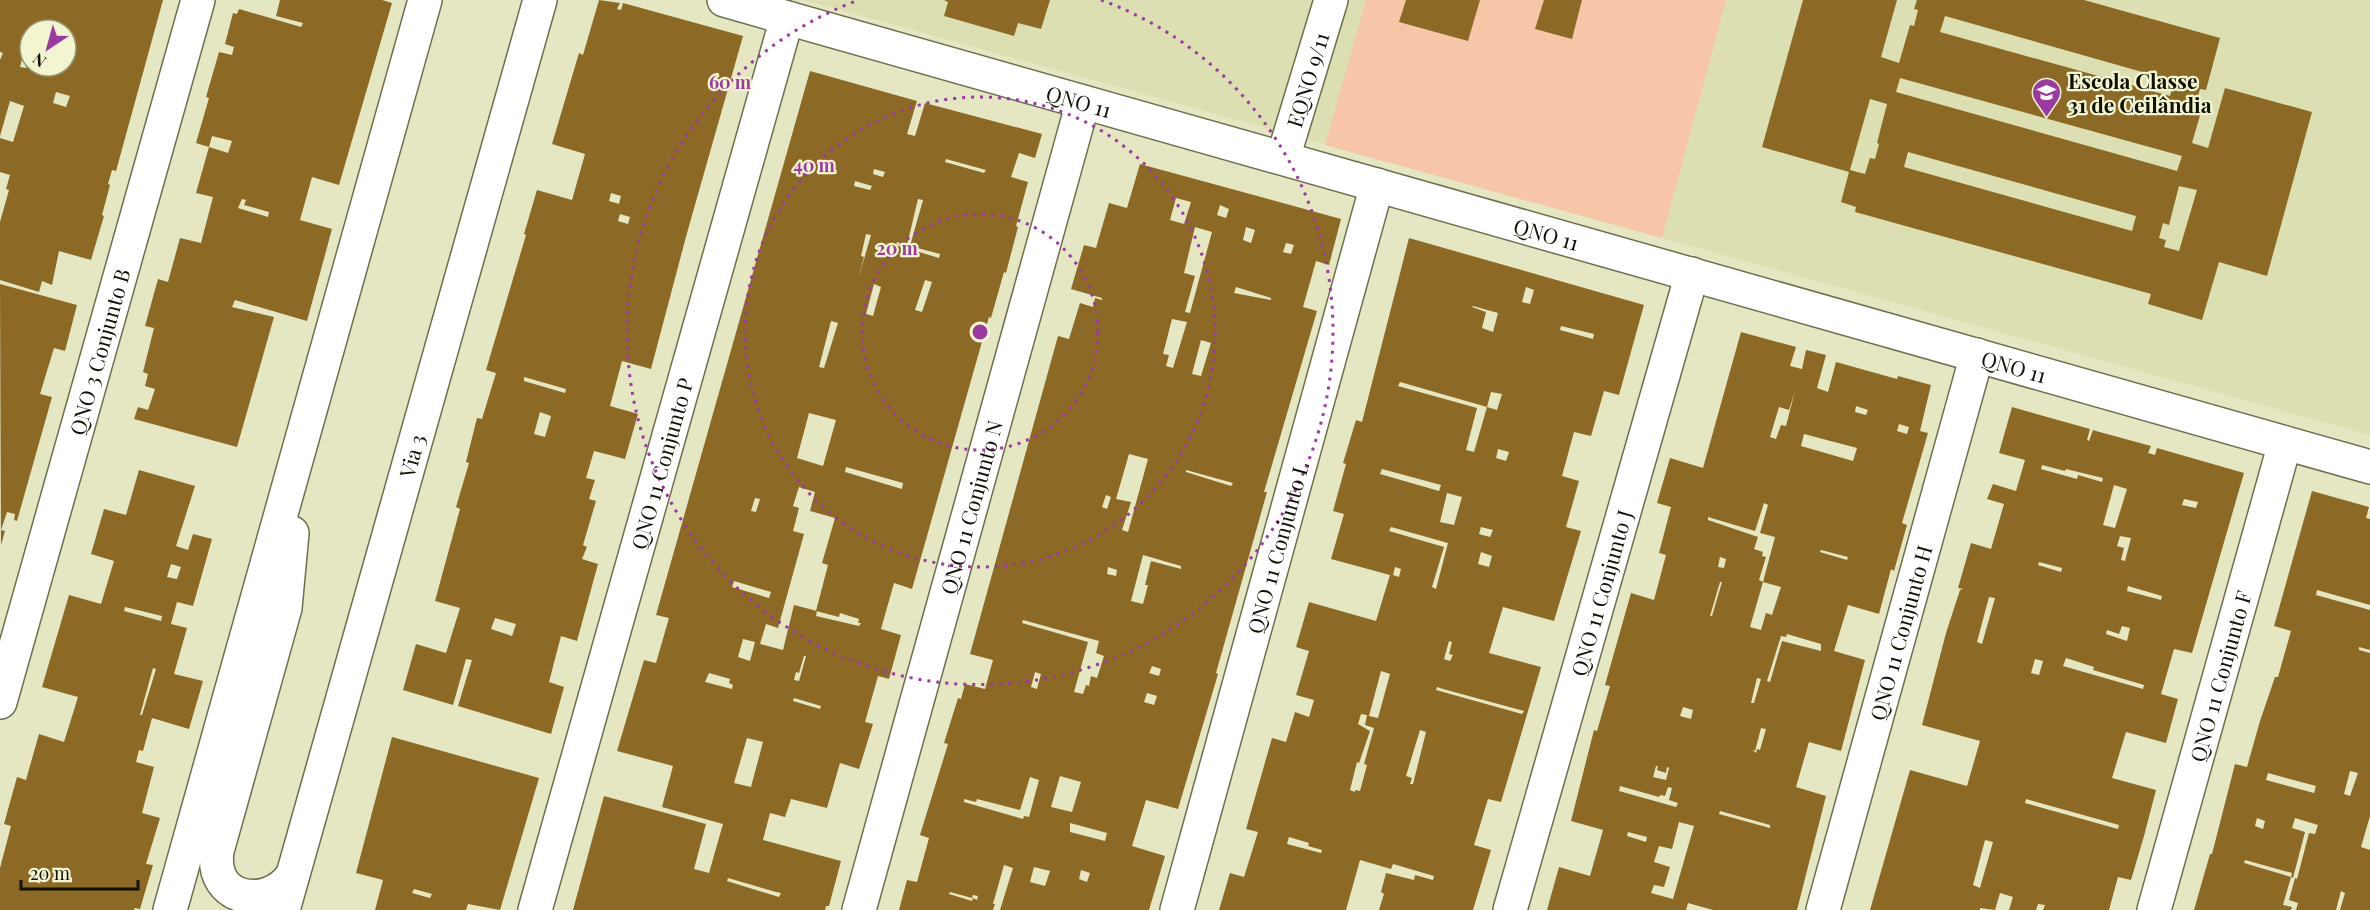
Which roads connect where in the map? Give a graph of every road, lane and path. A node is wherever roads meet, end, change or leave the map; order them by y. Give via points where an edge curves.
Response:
1 (198, 0) edge
2 (425, 0) edge
3 (540, 0) edge
4 (724, 0) edge
5 (1331, 0) edge
6 (788, 18) junction
7 (1083, 102) junction
8 (1283, 158) junction
9 (1377, 185) junction
10 (1692, 274) junction
11 (1977, 355) junction
12 (2285, 442) junction
13 (301, 444) junction
14 (2370, 467) edge
15 (0, 702) edge
16 (292, 876) junction
17 (170, 910) edge
18 (283, 910) edge
19 (535, 910) edge
20 (859, 910) edge
21 (1177, 910) edge
22 (1510, 910) edge
23 (1823, 910) edge
24 (2154, 910) edge

1 - 15 street, QNO 3 Conjunto B
2 - 13 street
3 - 16 street, Via 3
4 - 6 street, QNO 11
5 - 8 street, EQNO 9/11
6 - 7 street, QNO 11
6 - 19 street, QNO 11 Conjunto P
7 - 8 street, QNO 11
7 - 20 street, QNO 11 Conjunto N
8 - 9 street, QNO 11
9 - 10 street, QNO 11
9 - 21 street, QNO 11 Conjunto L
10 - 11 street, QNO 11
10 - 22 street, QNO 11 Conjunto J
11 - 12 street, QNO 11
11 - 23 street, QNO 11 Conjunto H
12 - 14 street, QNO 11
12 - 24 street, QNO 11 Conjunto F
13 - 16 street via 285,608 216,864 226,889 249,902 276,897
13 - 17 street
16 - 18 street, Via 3

